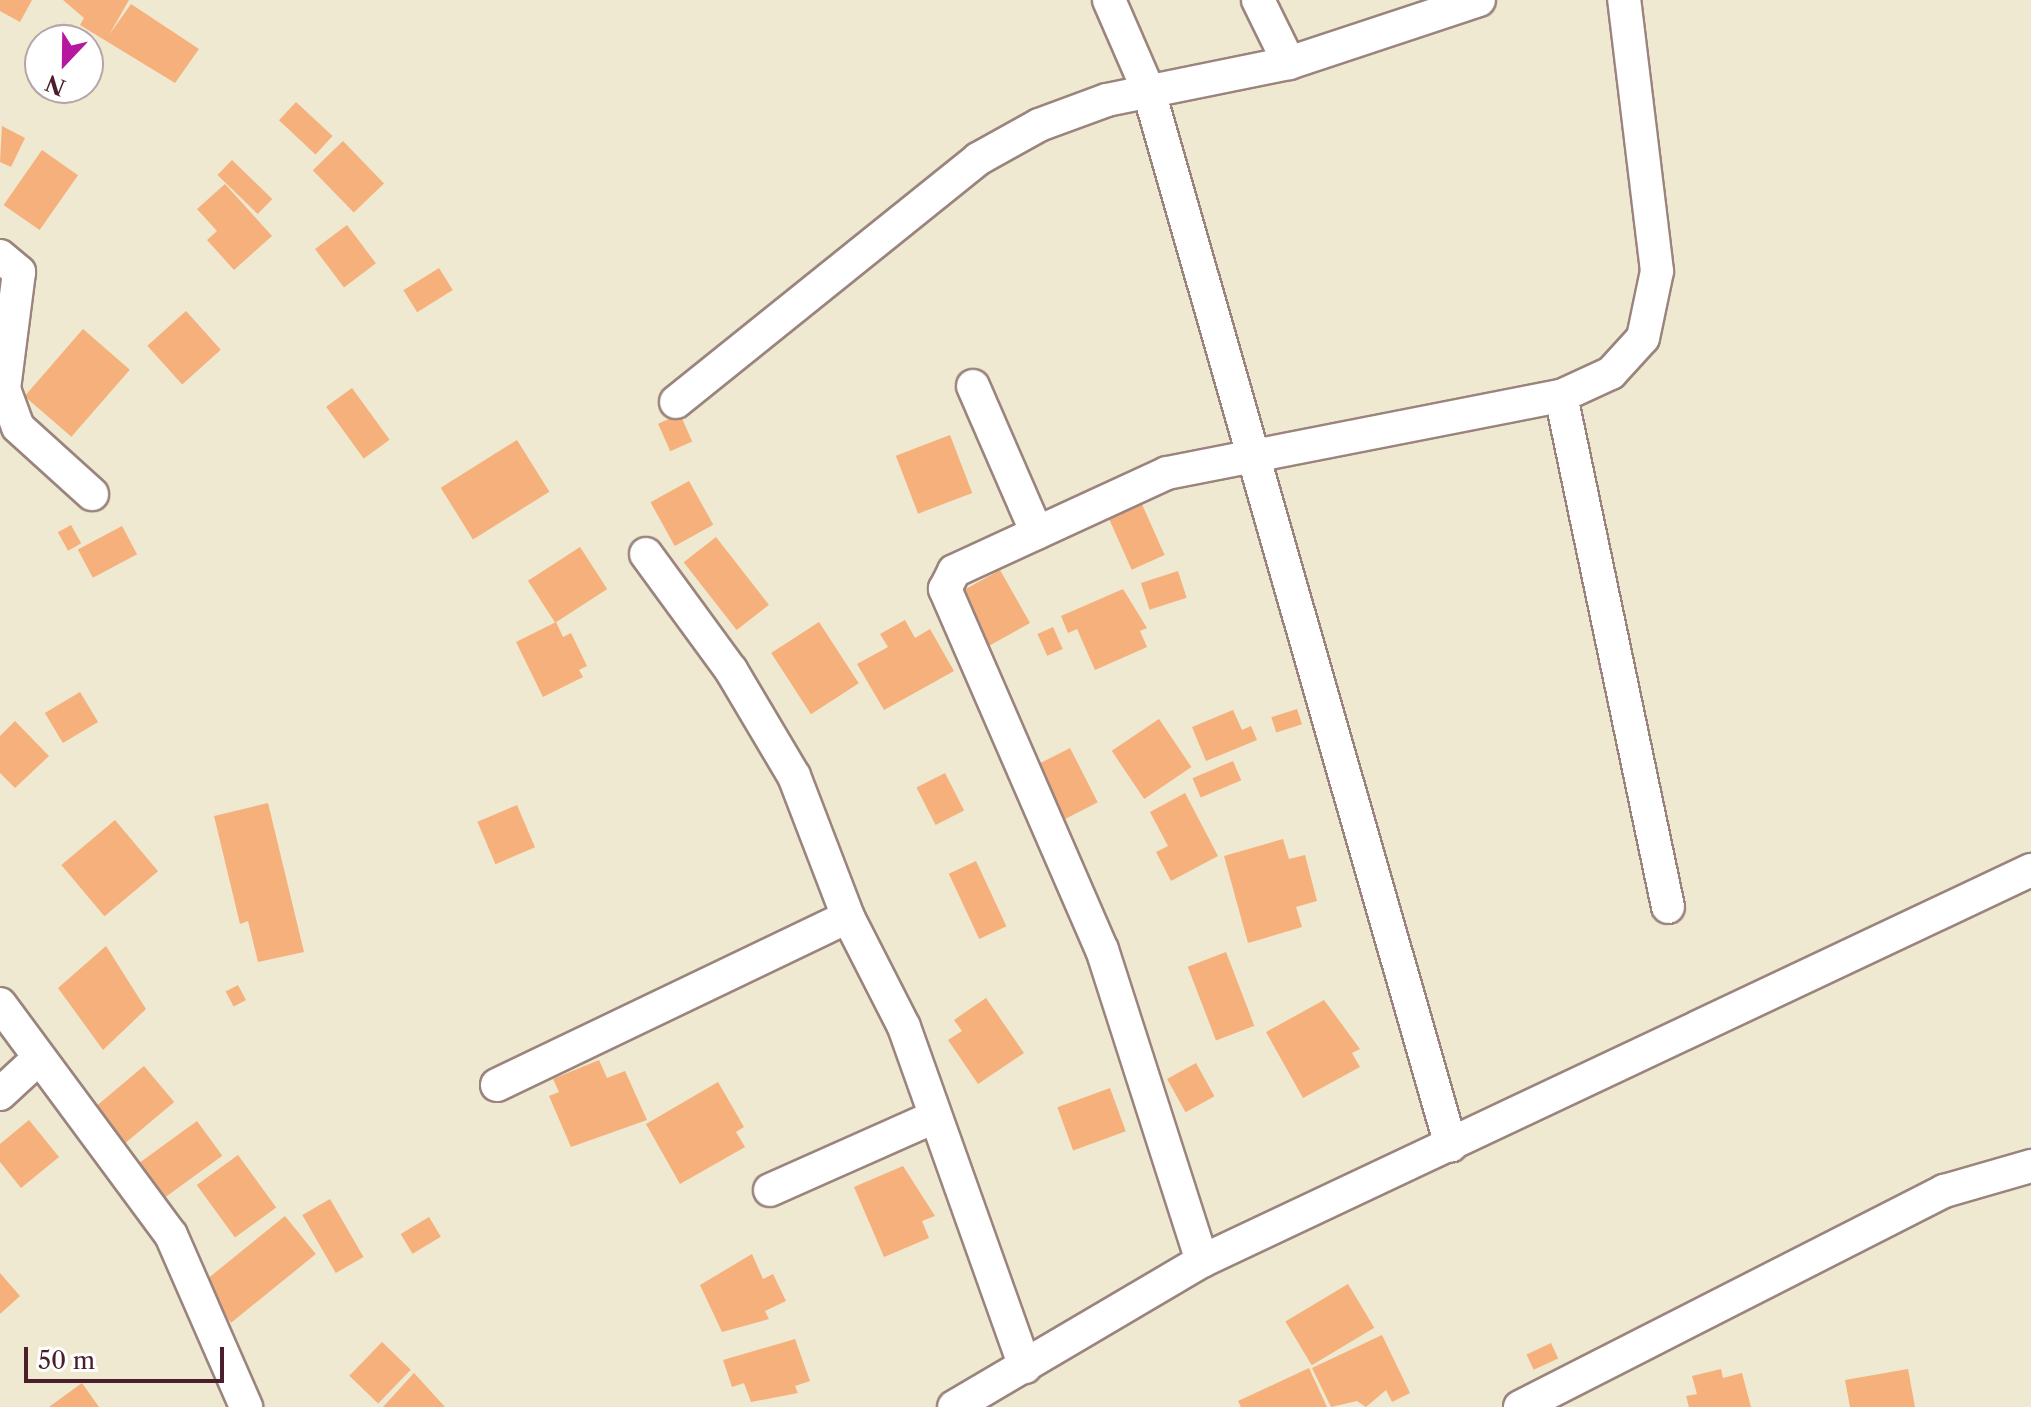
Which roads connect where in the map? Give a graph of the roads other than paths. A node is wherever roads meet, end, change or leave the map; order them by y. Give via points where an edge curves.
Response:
1 (1109, 0) edge
2 (1258, 0) edge
3 (1479, 0) edge
4 (1624, 0) edge
5 (1426, 8) edge
6 (1289, 63) junction
7 (1149, 92) junction
8 (0, 256) edge
9 (973, 386) dead end
10 (1561, 396) junction
11 (676, 402) dead end
12 (1253, 452) junction
13 (92, 494) dead end
14 (1037, 533) junction
15 (646, 554) dead end
16 (2031, 870) edge
17 (1668, 907) dead end
18 (848, 917) junction
19 (0, 1004) edge
20 (39, 1058) junction
21 (497, 1085) dead end
22 (0, 1094) edge
23 (934, 1117) junction
24 (1451, 1146) junction
25 (2031, 1166) edge
26 (770, 1190) dead end
27 (1202, 1261) junction
28 (1025, 1367) junction
29 (246, 1407) edge
30 (954, 1407) edge
31 (1520, 1407) edge

1 - 7 street
2 - 6 street
3 - 5 street
4 - 10 street via 1657,271 1643,338 1611,373
5 - 6 street
6 - 7 street
7 - 11 street via 1039,125 978,159
7 - 12 street
8 - 13 street via 19,272 4,389 18,427
9 - 14 street
10 - 12 street
10 - 17 street
12 - 14 street via 1167,473
12 - 24 street
14 - 27 street via 954,571 945,589 1102,950
15 - 18 street via 731,670 794,776
16 - 24 street
18 - 21 street
18 - 23 street via 904,1027
19 - 20 street
20 - 22 street
20 - 29 street via 171,1235
23 - 26 street
23 - 28 street
24 - 27 street
25 - 31 street via 1944,1191
27 - 28 street
28 - 30 street

